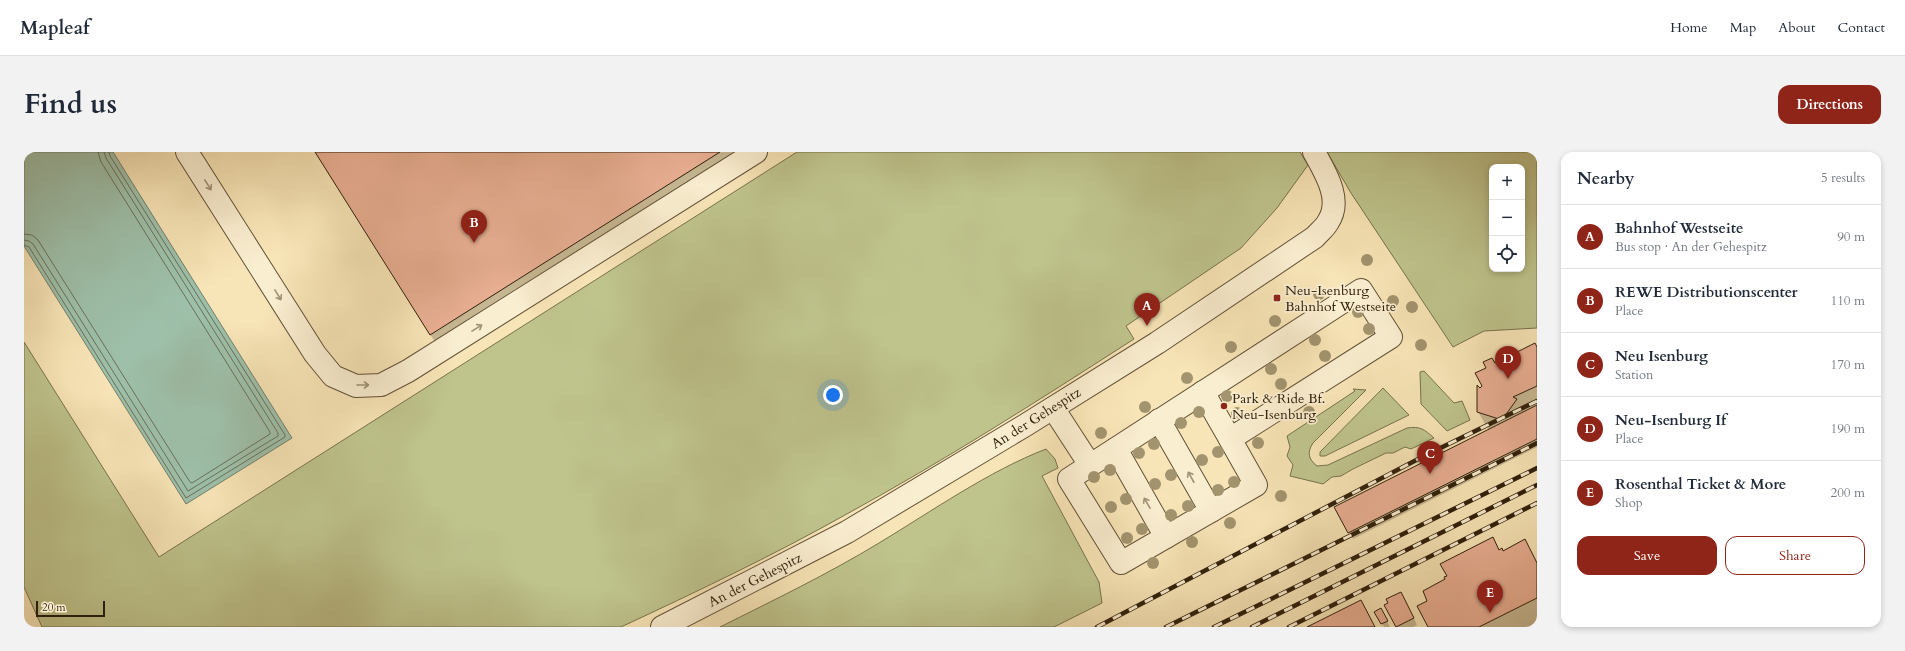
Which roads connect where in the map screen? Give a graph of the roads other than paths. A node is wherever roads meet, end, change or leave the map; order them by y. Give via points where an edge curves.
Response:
1 (187, 152) edge
2 (756, 152) edge
3 (1314, 152) edge
4 (1203, 392) junction
5 (1059, 404) junction
6 (1159, 420) junction
7 (1230, 439) junction
8 (1102, 457) junction
9 (1211, 511) junction
10 (1166, 537) junction
11 (662, 627) edge

1 -> 2 street via 315,354 333,376 356,386 381,385 408,371
3 - 5 street, An der Gehespitz via 1332,190 1334,206 1328,222 1315,236 1157,343
4 - 6 street
4 - 7 street
4 - 7 street via 1361,290 1391,338
5 - 8 street
5 - 11 street, An der Gehespitz via 847,532
6 - 8 street
9 -> 6 street
7 - 9 street via 1256,485
10 -> 8 street
8 - 10 street via 1069,479 1121,563
9 - 10 street

